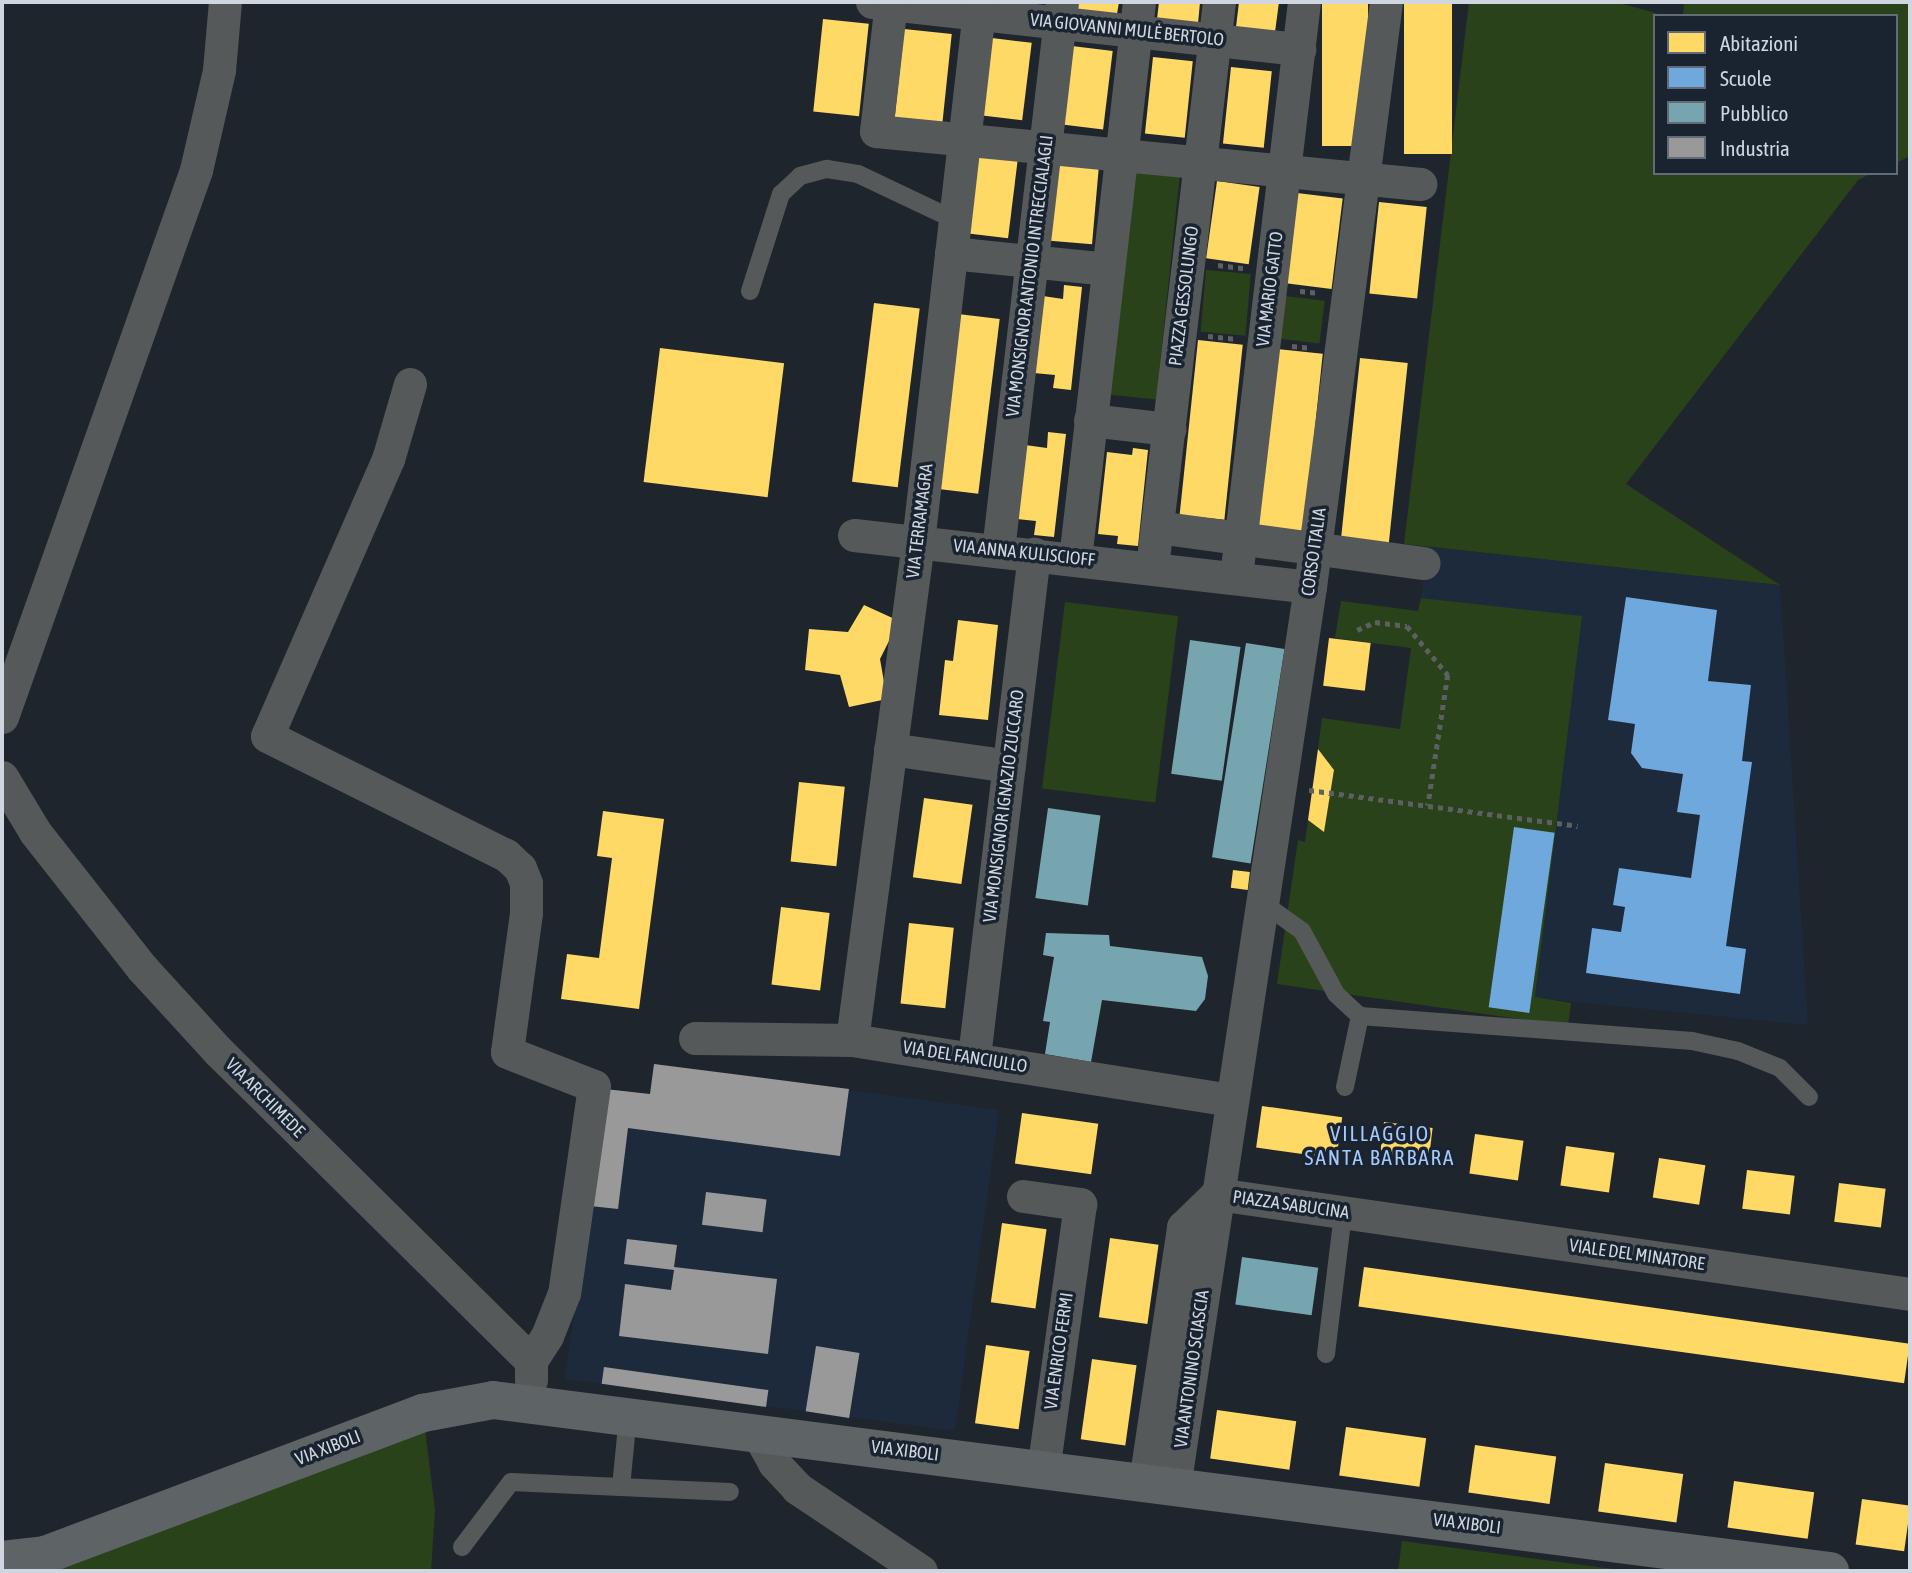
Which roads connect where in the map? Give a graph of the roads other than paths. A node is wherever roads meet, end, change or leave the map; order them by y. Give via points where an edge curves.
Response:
1 (225, 2) edge
2 (884, 2) edge
3 (1219, 2) edge
4 (1304, 2) edge
5 (1386, 2) edge
6 (979, 8) edge
7 (1060, 12) edge
8 (1137, 16) edge
9 (1215, 40) junction
10 (1298, 49) junction
11 (964, 140) junction
12 (1044, 148) junction
13 (1120, 155) junction
14 (1200, 163) junction
15 (1284, 171) junction
16 (1363, 179) junction
17 (1420, 184) dead end
18 (955, 220) junction
19 (951, 253) junction
20 (1032, 261) junction
21 (1108, 269) junction
22 (750, 291) dead end
23 (410, 384) dead end
24 (1090, 420) junction
25 (1169, 429) junction
26 (1157, 527) junction
27 (854, 535) dead end
28 (1241, 538) junction
29 (918, 542) junction
30 (1315, 549) junction
31 (998, 550) junction
32 (1034, 554) junction
33 (1075, 559) junction
34 (1424, 563) dead end
35 (1153, 567) junction
36 (1236, 577) junction
37 (1310, 587) junction
38 (2, 717) edge
39 (890, 749) junction
40 (1009, 766) junction
41 (2, 777) edge
42 (1263, 904) junction
43 (1360, 1016) junction
44 (695, 1038) dead end
45 (852, 1040) junction
46 (974, 1057) junction
47 (1345, 1087) dead end
48 (1809, 1097) dead end
49 (1232, 1100) junction
50 (1217, 1195) junction
51 (1023, 1196) dead end
52 (1354, 1214) junction
53 (1910, 1294) edge
54 (1326, 1354) dead end
55 (531, 1361) junction
56 (531, 1402) junction
57 (628, 1415) junction
58 (757, 1432) junction
59 (1043, 1469) junction
60 (1159, 1485) junction
61 (621, 1487) junction
62 (730, 1492) dead end
63 (462, 1547) dead end
64 (2, 1560) edge
65 (921, 1571) edge
66 (1830, 1571) edge

1 - 38 street via 219,71 196,170
2 - 6 street, VIA GIOVANNI MULÈ BERTOLO
2 - 11 street via 876,131
3 - 9 street, PIAZZA GESSOLUNGO
4 - 10 street, VIA MARIO GATTO
5 - 16 street, CORSO ITALIA
6 - 7 street, VIA GIOVANNI MULÈ BERTOLO
6 - 11 street, VIA TERRAMAGRA
7 - 8 street, VIA GIOVANNI MULÈ BERTOLO
7 - 12 street, VIA MONSIGNOR ANTONIO INTRECCIALAGLI
8 - 9 street, VIA GIOVANNI MULÈ BERTOLO
8 - 13 street
9 - 10 street, VIA GIOVANNI MULÈ BERTOLO
9 - 14 street, PIAZZA GESSOLUNGO
10 - 15 street, VIA MARIO GATTO
11 - 12 street
11 - 18 street, VIA TERRAMAGRA
12 - 13 street
12 - 20 street, VIA MONSIGNOR ANTONIO INTRECCIALAGLI
13 - 14 street
13 - 21 street
14 - 15 street
14 - 25 street, PIAZZA GESSOLUNGO
15 - 16 street
15 - 28 street, VIA MARIO GATTO
16 - 17 street
16 - 30 street, CORSO ITALIA
18 - 19 street, VIA TERRAMAGRA
18 - 22 lane via 858,174 827,169 800,176 781,194
19 - 20 street
19 - 29 street, VIA TERRAMAGRA
20 - 21 street
20 - 31 street, VIA MONSIGNOR ANTONIO INTRECCIALAGLI
21 - 24 street
23 - 55 street via 388,459 267,737 506,855 520,868 526,883 526,913 507,1052 594,1086 564,1293
24 - 25 street
24 - 33 street
25 - 26 street, PIAZZA GESSOLUNGO
26 - 28 street
26 - 35 street, PIAZZA GESSOLUNGO
27 - 29 street, VIA ANNA KULISCIOFF
28 - 30 street
28 - 36 street, VIA MARIO GATTO
29 - 31 street, VIA ANNA KULISCIOFF
29 - 39 street, VIA TERRAMAGRA
30 - 34 street
30 - 37 street, CORSO ITALIA
31 - 32 street, VIA ANNA KULISCIOFF
32 - 33 street, VIA ANNA KULISCIOFF
32 - 40 street, VIA MONSIGNOR IGNAZIO ZUCCARO
33 - 35 street, VIA ANNA KULISCIOFF
35 - 36 street, VIA ANNA KULISCIOFF
36 - 37 street, VIA ANNA KULISCIOFF
37 - 42 street, CORSO ITALIA
39 - 40 street
39 - 45 street, VIA TERRAMAGRA
40 - 46 street, VIA MONSIGNOR IGNAZIO ZUCCARO
41 - 55 street, VIA ARCHIMEDE via 35,832 150,977 219,1052
42 - 43 lane via 1302,931 1336,994
42 - 49 street, CORSO ITALIA
43 - 47 lane
43 - 48 lane via 1692,1041 1738,1051 1780,1068
44 - 45 street, VIA DEL FANCIULLO
45 - 46 street, VIA DEL FANCIULLO
46 - 49 street, VIA DEL FANCIULLO
49 - 50 street, CORSO ITALIA
50 - 52 street, PIAZZA SABUCINA
50 - 60 street, VIA ANTONINO SCIASCIA via 1195,1250
51 - 59 street, VIA ENRICO FERMI via 1080,1204
52 - 53 street, VIALE DEL MINATORE
52 - 54 lane
55 - 56 street
56 - 57 main road, VIA XIBOLI
56 - 64 main road, VIA XIBOLI via 468,1403 423,1413 45,1555
57 - 58 main road, VIA XIBOLI
57 - 61 lane
58 - 59 main road, VIA XIBOLI
58 - 65 street via 774,1463 797,1488
59 - 60 main road, VIA XIBOLI
60 - 66 main road, VIA XIBOLI
61 - 62 lane
61 - 63 lane via 511,1482

